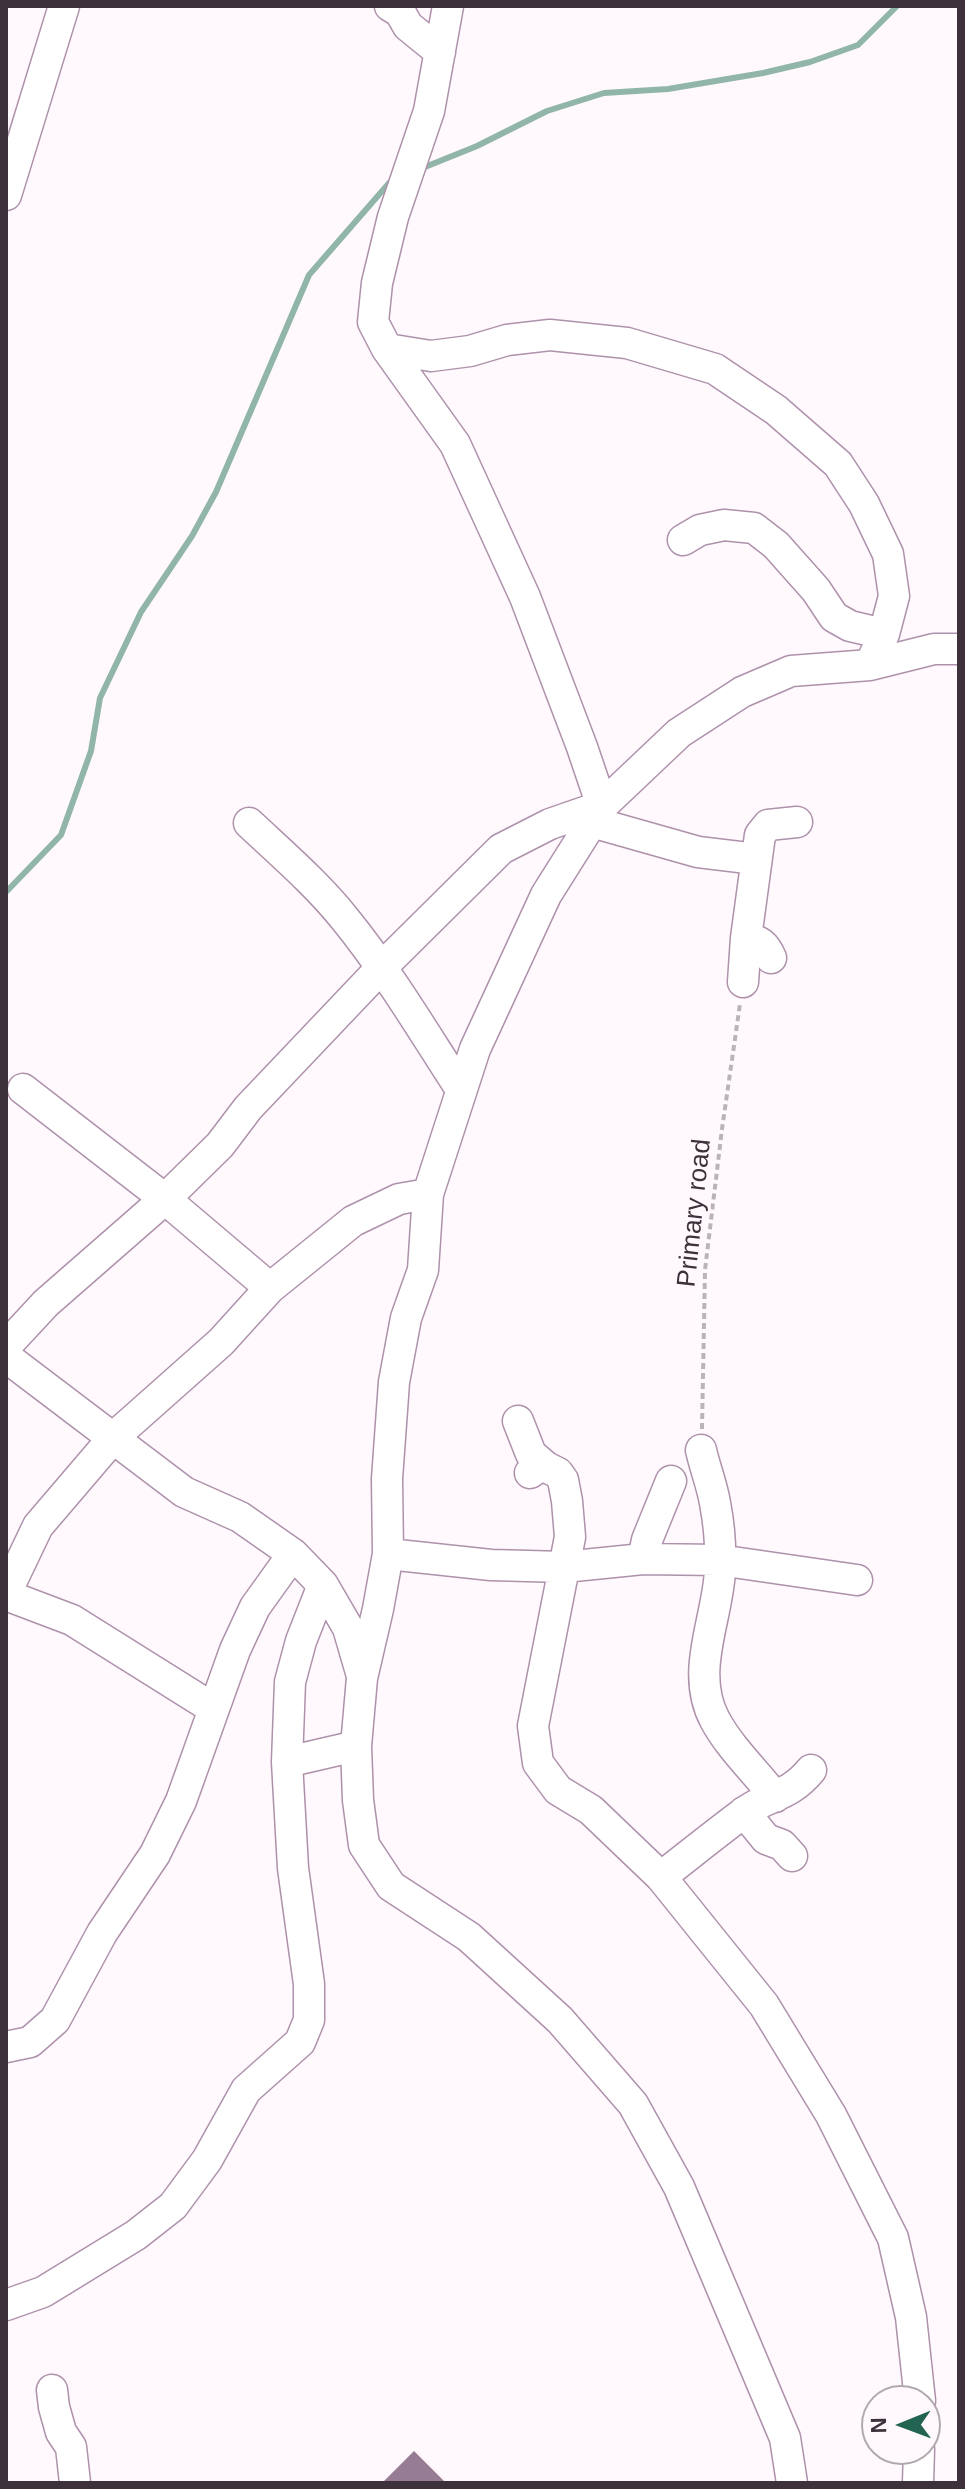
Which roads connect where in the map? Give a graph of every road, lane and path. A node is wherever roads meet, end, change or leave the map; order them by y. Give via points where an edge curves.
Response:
1 (64, 6) edge
2 (390, 6) edge
3 (448, 6) edge
4 (440, 52) junction
5 (6, 195) edge
6 (387, 349) junction
7 (683, 540) dead end
8 (884, 634) junction
9 (959, 649) edge
10 (870, 665) junction
11 (597, 814) junction
12 (797, 822) dead end
13 (249, 823) dead end
14 (763, 875) junction
15 (746, 938) junction
16 (771, 958) dead end
17 (382, 967) junction
18 (743, 982) joint
19 (460, 1088) junction
20 (23, 1089) dead end
21 (428, 1194) junction
22 (165, 1199) junction
23 (270, 1288) junction
24 (6, 1346) edge
25 (6, 1357) edge
26 (518, 1421) dead end
27 (114, 1437) junction
28 (701, 1450) joint
29 (671, 1481) dead end
30 (293, 1554) junction
31 (388, 1554) junction
32 (643, 1559) junction
33 (719, 1560) junction
34 (564, 1567) junction
35 (857, 1580) dead end
36 (323, 1585) junction
37 (6, 1594) edge
38 (362, 1678) junction
39 (214, 1709) junction
40 (356, 1746) junction
41 (287, 1762) junction
42 (811, 1770) dead end
43 (775, 1797) junction
44 (744, 1812) junction
45 (792, 1856) dead end
46 (661, 1877) junction
47 (6, 2047) edge
48 (6, 2305) edge
49 (918, 2385) edge
50 (52, 2390) dead end
51 (75, 2483) edge
52 (792, 2483) edge

1 - 5 street
2 - 4 street
3 - 4 street
4 - 6 street via 429,111 377,283 373,322
6 - 8 street via 431,356 550,335 627,343 715,369 776,410 838,464 864,504 888,554 894,596
6 - 11 street via 455,444 525,597 582,747
7 - 8 street via 724,525 754,528 776,545 834,617
8 - 10 street
9 - 10 street via 934,649
10 - 11 street via 791,671 742,692 679,733
11 - 14 street
11 - 17 street via 550,824 501,849
11 - 19 street via 546,895
12 - 14 street via 768,825 760,835
13 - 17 street via 308,878
14 - 15 street
15 - 16 street via 759,940
15 - 18 street
17 - 19 street
17 - 22 street
18 - 28 path, Primary road via 705,1270
19 - 21 street
20 - 22 street
21 - 23 street via 399,1199 353,1221
21 - 31 street via 423,1270 406,1318 394,1382
22 - 23 street
22 - 24 street via 46,1303
23 - 27 street via 221,1342
25 - 27 street
26 - 34 street via 538,1470 558,1473 563,1480 570,1537
27 - 30 street via 184,1492 240,1517
27 - 37 street via 38,1526
28 - 33 street via 715,1502
29 - 32 street
30 - 36 street
30 - 39 street via 255,1607
31 - 34 street
31 - 38 street
32 - 33 street
32 - 34 street
33 - 35 street
33 - 43 street via 705,1687 714,1719
34 - 46 street via 533,1726 538,1763 558,1790 591,1810
36 - 38 street via 348,1628
36 - 41 street via 290,1682
37 - 39 street via 72,1620
38 - 40 street
39 - 47 street via 181,1801 155,1854 102,1933 55,2020 30,2042
40 - 41 street
40 - 52 street via 364,1845 391,1886 469,1937 560,2020 633,2104 679,2187 785,2438
41 - 48 street via 293,1868 309,1984 309,2020 300,2042 246,2090 207,2160 173,2206 43,2292
42 - 43 street
43 - 44 street
44 - 45 street via 766,1839
44 - 46 street
46 - 49 street via 764,2005 831,2115 893,2238 911,2317
50 - 51 street via 61,2432 71,2447

